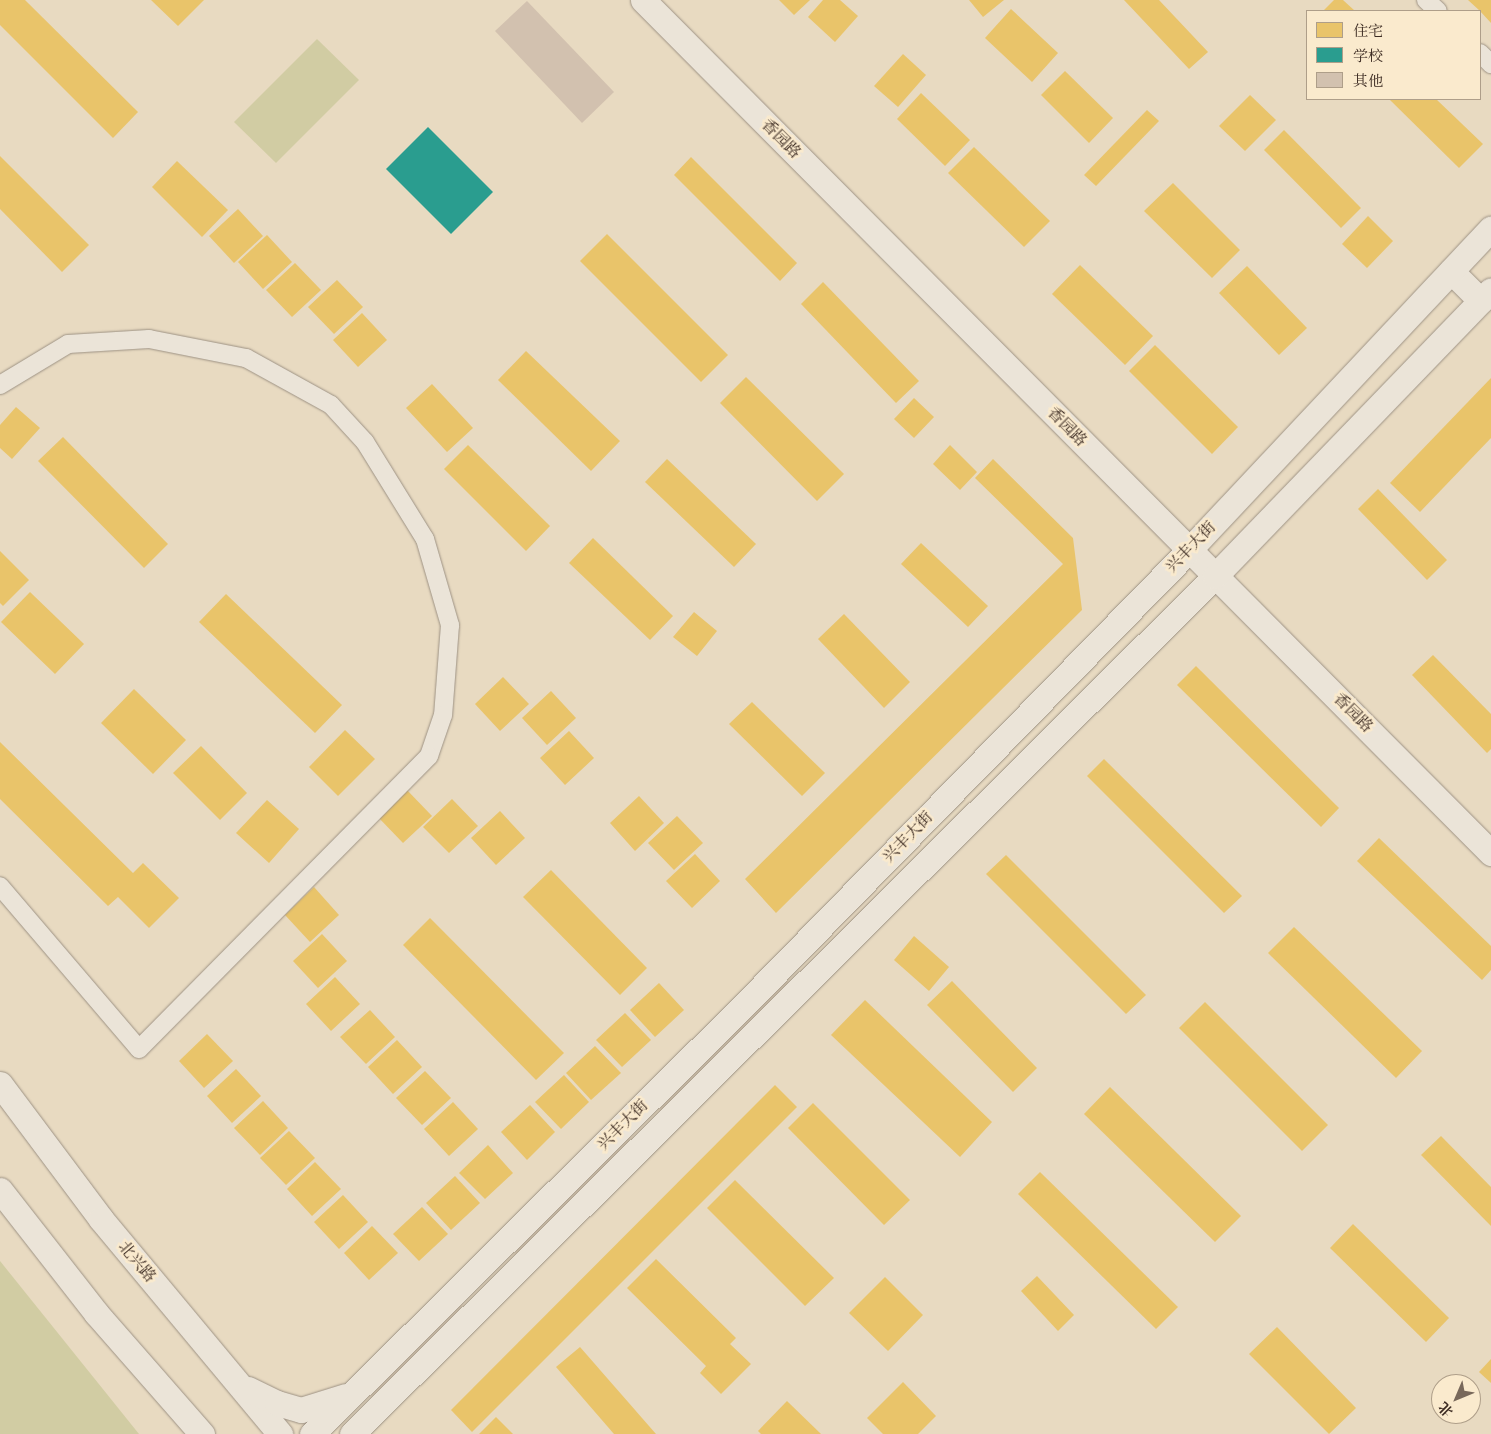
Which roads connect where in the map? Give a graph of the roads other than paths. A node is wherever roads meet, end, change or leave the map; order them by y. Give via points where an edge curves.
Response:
1 (643, 0) edge
2 (1426, 0) edge
3 (1437, 10) edge
4 (1481, 54) edge
5 (1491, 64) edge
6 (1491, 228) edge
7 (1450, 271) junction
8 (1486, 295) edge
9 (0, 385) edge
10 (1189, 550) junction
11 (1215, 576) junction
12 (1491, 853) edge
13 (0, 886) edge
14 (0, 1084) edge
15 (0, 1190) edge
16 (239, 1384) junction
17 (353, 1394) junction
18 (367, 1425) edge
19 (202, 1434) edge
20 (280, 1434) edge
21 (312, 1434) edge
22 (352, 1434) edge

1 - 10 main road, 香园路
2 - 3 street
4 - 5 street
6 - 7 main road, 兴丰大街
7 - 8 main road
7 - 10 main road, 兴丰大街
8 - 11 main road, 兴丰大街
9 - 13 street via 68,344 148,339 246,358 331,405 365,442 425,539 450,624 443,715 429,756 139,1049
10 - 11 main road, 香园路
10 - 17 main road, 兴丰大街 via 749,1000
11 - 12 main road, 香园路
11 - 18 main road, 兴丰大街
14 - 16 main road, 北兴路 via 101,1219
15 - 19 main road via 96,1313
16 - 17 main road via 277,1403 301,1410
16 - 20 main road, 北兴路
17 - 21 main road, 兴丰大街
18 - 22 main road, 兴丰大街

